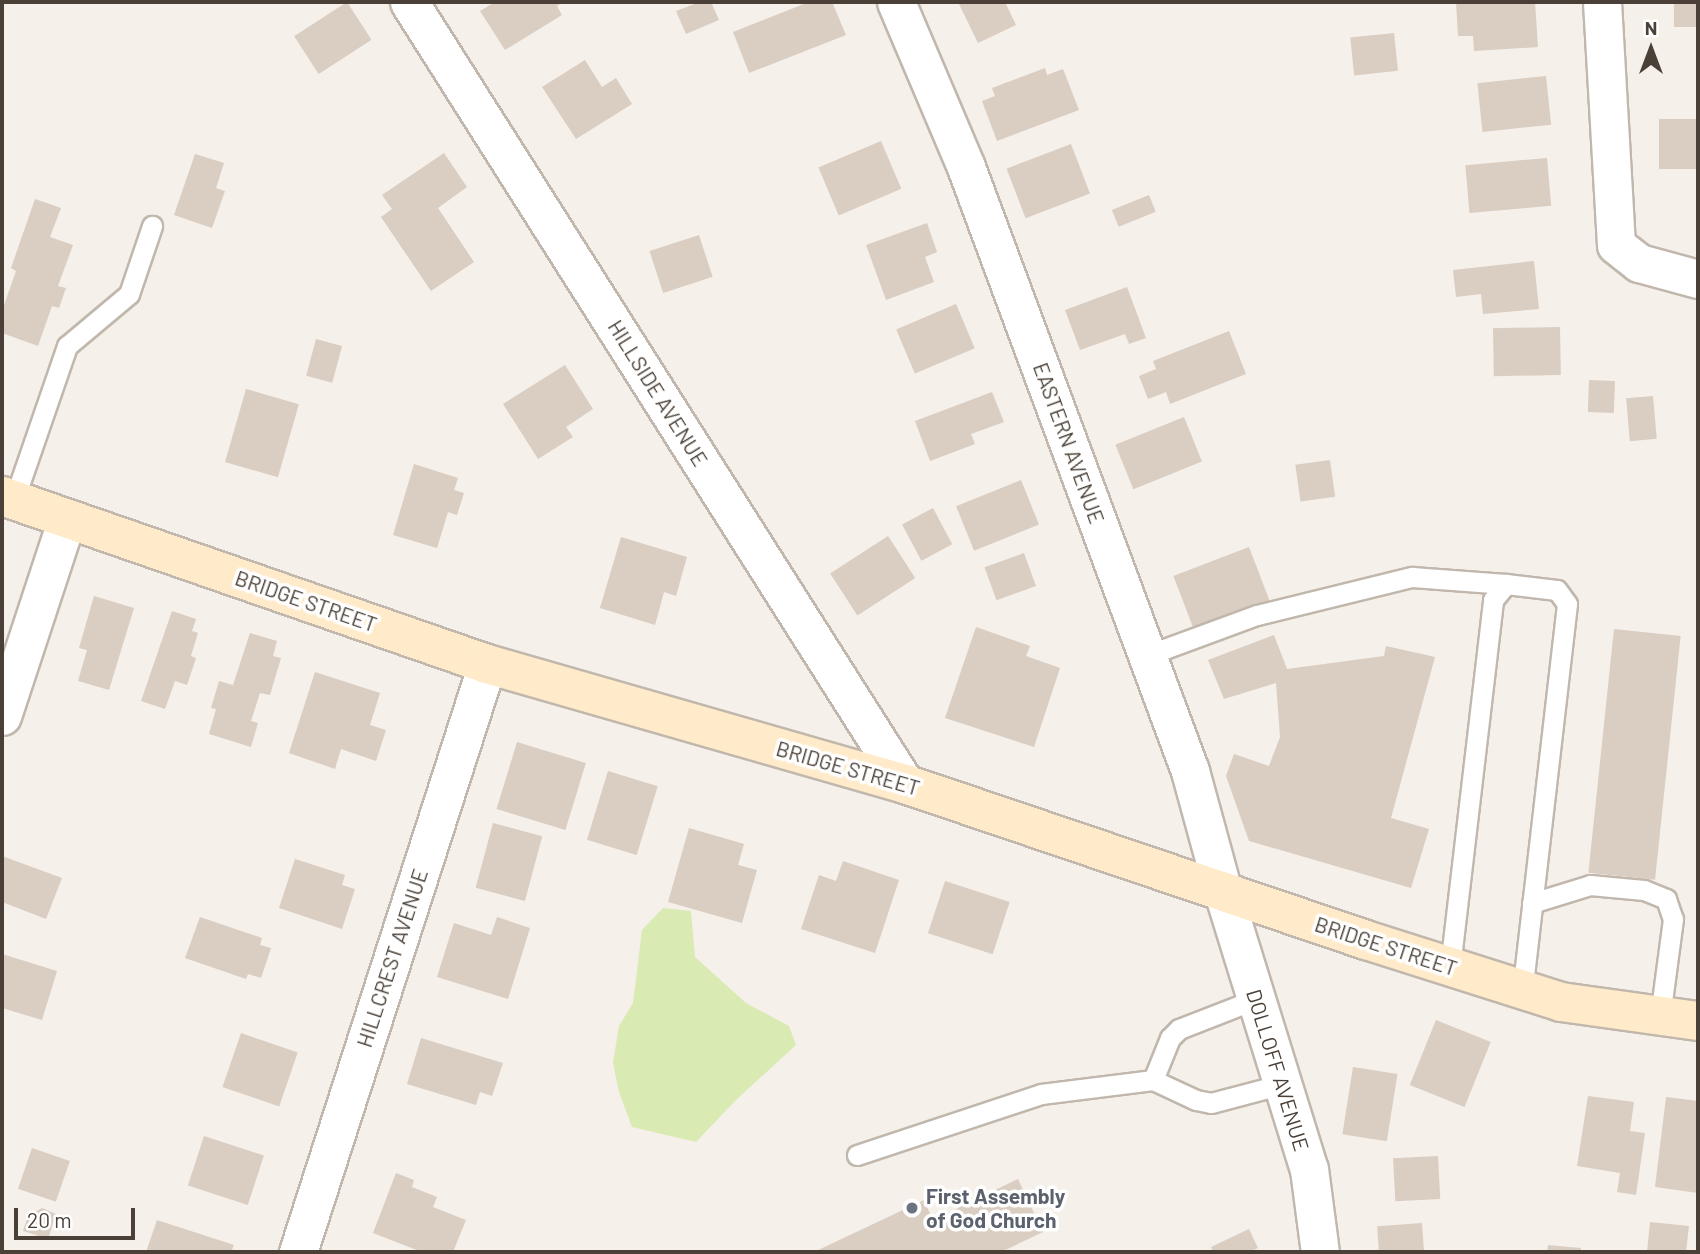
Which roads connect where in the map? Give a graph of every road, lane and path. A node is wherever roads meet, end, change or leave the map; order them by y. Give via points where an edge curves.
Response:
1 (409, 2) edge
2 (897, 2) edge
3 (1602, 2) edge
4 (152, 226) dead end
5 (1698, 279) edge
6 (8, 498) edge
7 (67, 518) junction
8 (1506, 584) junction
9 (1148, 655) junction
10 (487, 664) junction
11 (2, 716) edge
12 (905, 784) junction
13 (1223, 892) junction
14 (1532, 903) junction
15 (1450, 967) junction
16 (1522, 990) junction
17 (1256, 999) junction
18 (1660, 1016) junction
19 (1698, 1021) edge
20 (1153, 1080) junction
21 (1283, 1084) junction
22 (857, 1155) dead end
23 (298, 1252) edge
24 (1320, 1252) edge

1 - 12 street, HILLSIDE AVENUE
2 - 9 street, EASTERN AVENUE via 966,167
3 - 5 street via 1616,245 1639,263
4 - 6 lane via 129,294 67,346
6 - 7 main road, BRIDGE STREET
7 - 10 main road, BRIDGE STREET
7 - 11 street
8 - 9 lane via 1412,577 1257,615
8 - 14 lane via 1557,590 1567,604
8 - 15 lane via 1493,600
9 - 13 street, EASTERN AVENUE via 1190,771
10 - 12 main road, BRIDGE STREET
10 - 23 street, HILLCREST AVENUE
12 - 13 main road, BRIDGE STREET
13 - 15 main road, BRIDGE STREET
13 - 17 street, DOLLOFF AVENUE
14 - 16 lane
14 - 18 lane via 1590,886 1644,890 1666,899 1673,919
15 - 16 main road, BRIDGE STREET
16 - 18 main road, BRIDGE STREET via 1561,1002
17 - 20 lane via 1180,1029 1171,1038
17 - 21 street, DOLLOFF AVENUE
18 - 19 main road, BRIDGE STREET
20 - 21 lane via 1211,1103
20 - 22 lane via 1041,1094
21 - 24 street, DOLLOFF AVENUE via 1308,1169

